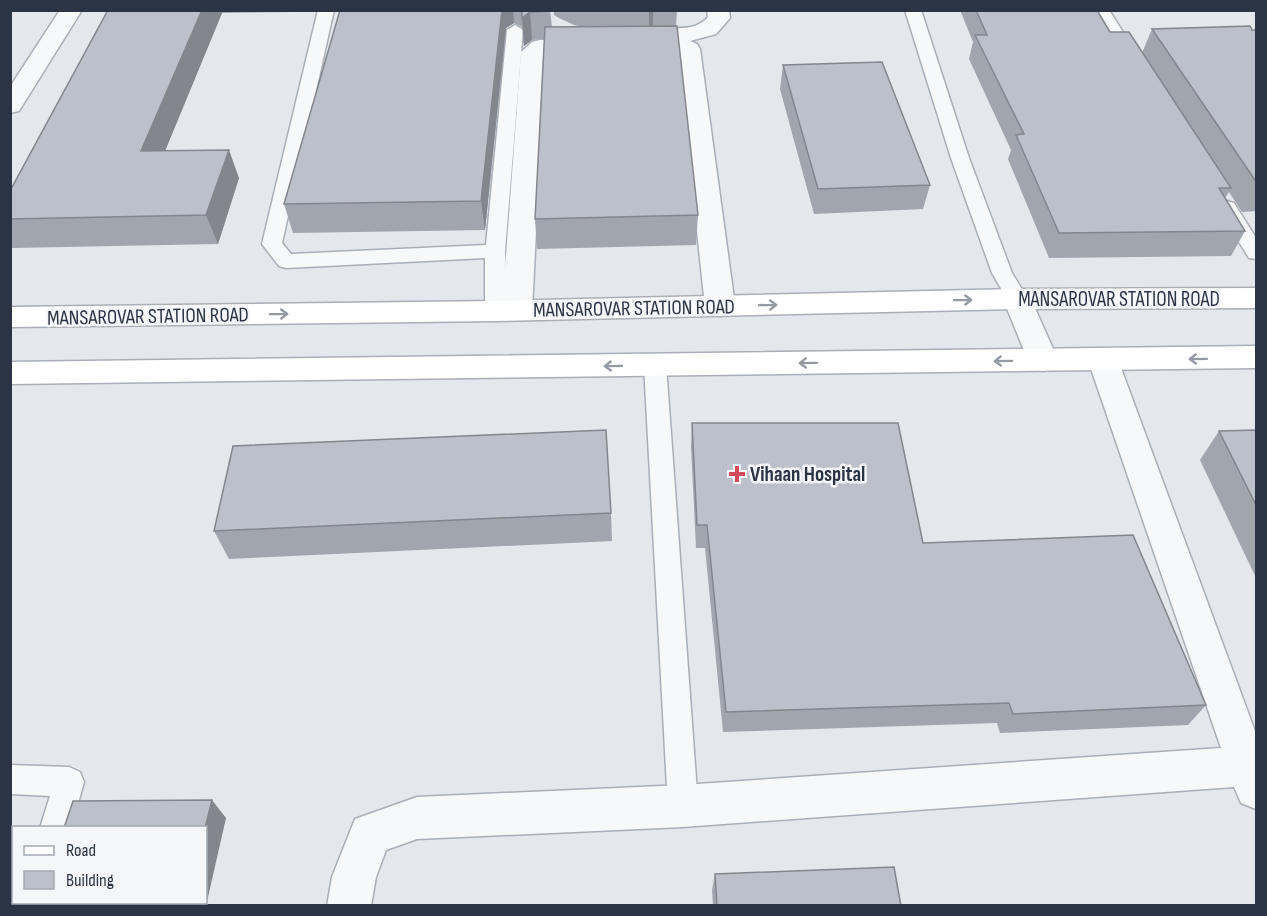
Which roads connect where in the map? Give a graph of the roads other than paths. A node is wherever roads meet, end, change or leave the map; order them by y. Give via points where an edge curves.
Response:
1 (71, 10) edge
2 (326, 10) edge
3 (718, 10) edge
4 (913, 10) edge
5 (1101, 10) edge
6 (550, 28) edge
7 (515, 30) dead end
8 (1140, 71) edge
9 (10, 106) edge
10 (1218, 192) edge
11 (495, 251) junction
12 (1257, 253) edge
13 (1257, 298) edge
14 (1017, 299) junction
15 (720, 306) junction
16 (507, 311) junction
17 (10, 318) edge
18 (1257, 357) edge
19 (1043, 360) junction
20 (1102, 360) junction
21 (655, 365) junction
22 (10, 373) edge
23 (1252, 778) edge
24 (10, 779) edge
25 (683, 806) junction
26 (56, 826) edge
27 (350, 906) edge

1 - 9 street
2 - 11 lane via 272,244 286,261
3 - 6 street via 714,27 701,34 575,37
4 - 14 lane via 968,179 1002,273
5 - 8 lane
7 - 11 lane
10 - 12 lane
11 - 16 lane
13 - 14 main road, MANSAROVAR STATION ROAD
15 -> 14 main road, MANSAROVAR STATION ROAD
14 - 19 street
15 - 16 main road, MANSAROVAR STATION ROAD
15 - 16 street via 689,49 540,47 532,52
17 -> 16 main road, MANSAROVAR STATION ROAD
18 -> 20 main road
19 - 20 main road
19 -> 21 main road
20 - 23 street
21 -> 22 main road
21 - 25 lane
23 - 25 street
24 - 26 lane via 69,782
25 - 27 street via 417,818 370,834 354,877

